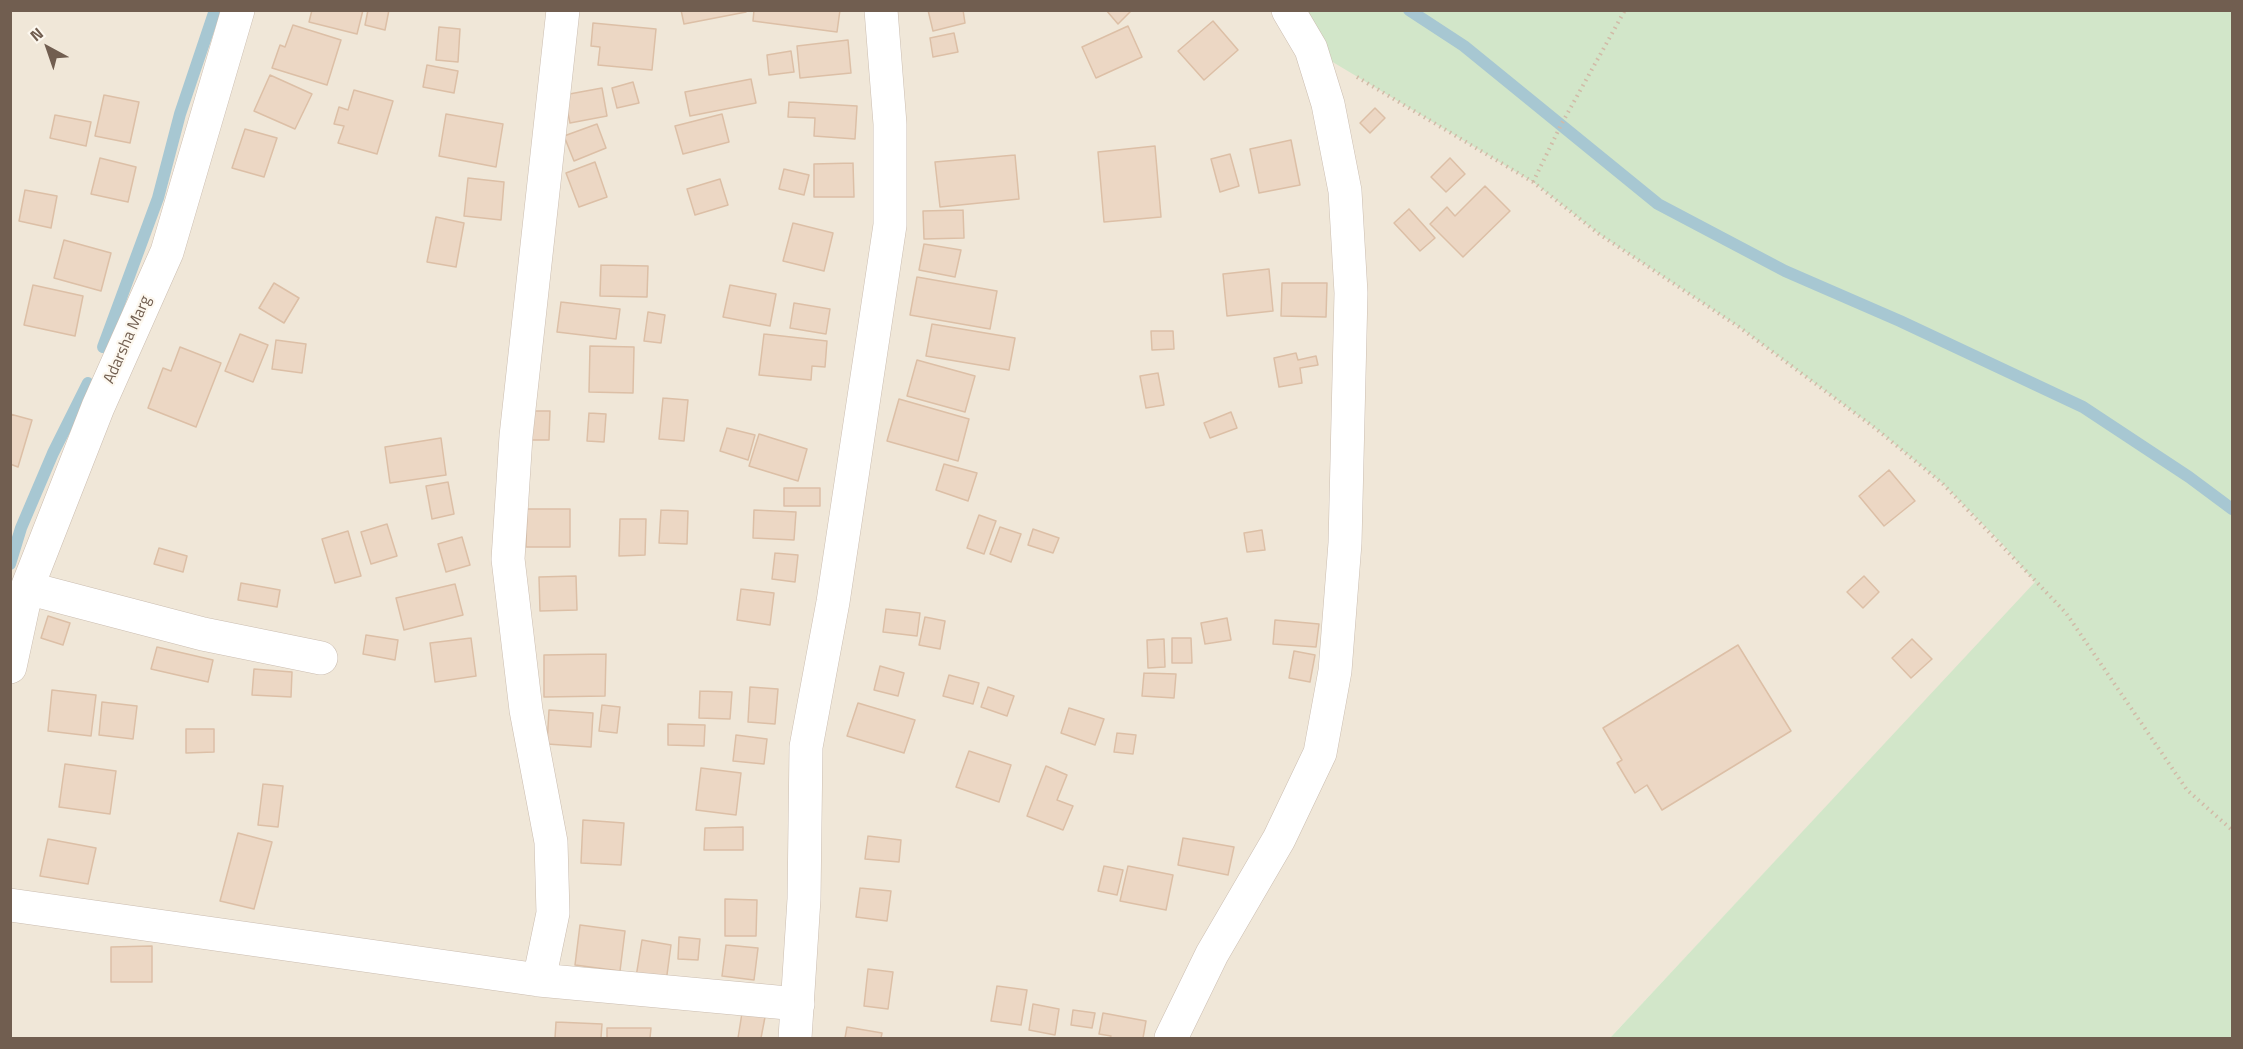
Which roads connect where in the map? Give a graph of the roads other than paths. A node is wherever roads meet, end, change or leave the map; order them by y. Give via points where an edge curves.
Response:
1 (238, 10) edge
2 (563, 10) edge
3 (881, 10) edge
4 (1288, 10) edge
5 (27, 588) junction
6 (321, 658) dead end
7 (10, 667) edge
8 (10, 905) edge
9 (539, 980) junction
10 (798, 1004) junction
11 (795, 1038) edge
12 (1171, 1038) edge

1 - 5 street, Adarsha Marg via 167,252 98,407
2 - 9 street via 516,436 508,559 526,710 551,842 553,913
3 - 10 street via 890,124 890,225 806,747
4 - 12 street via 1311,49 1328,104 1345,191 1351,293 1345,543 1335,671 1320,753 1279,839 1212,954
5 - 6 street via 203,634
5 - 7 street, Adarsha Marg
8 - 9 street
9 - 10 street
10 - 11 street

